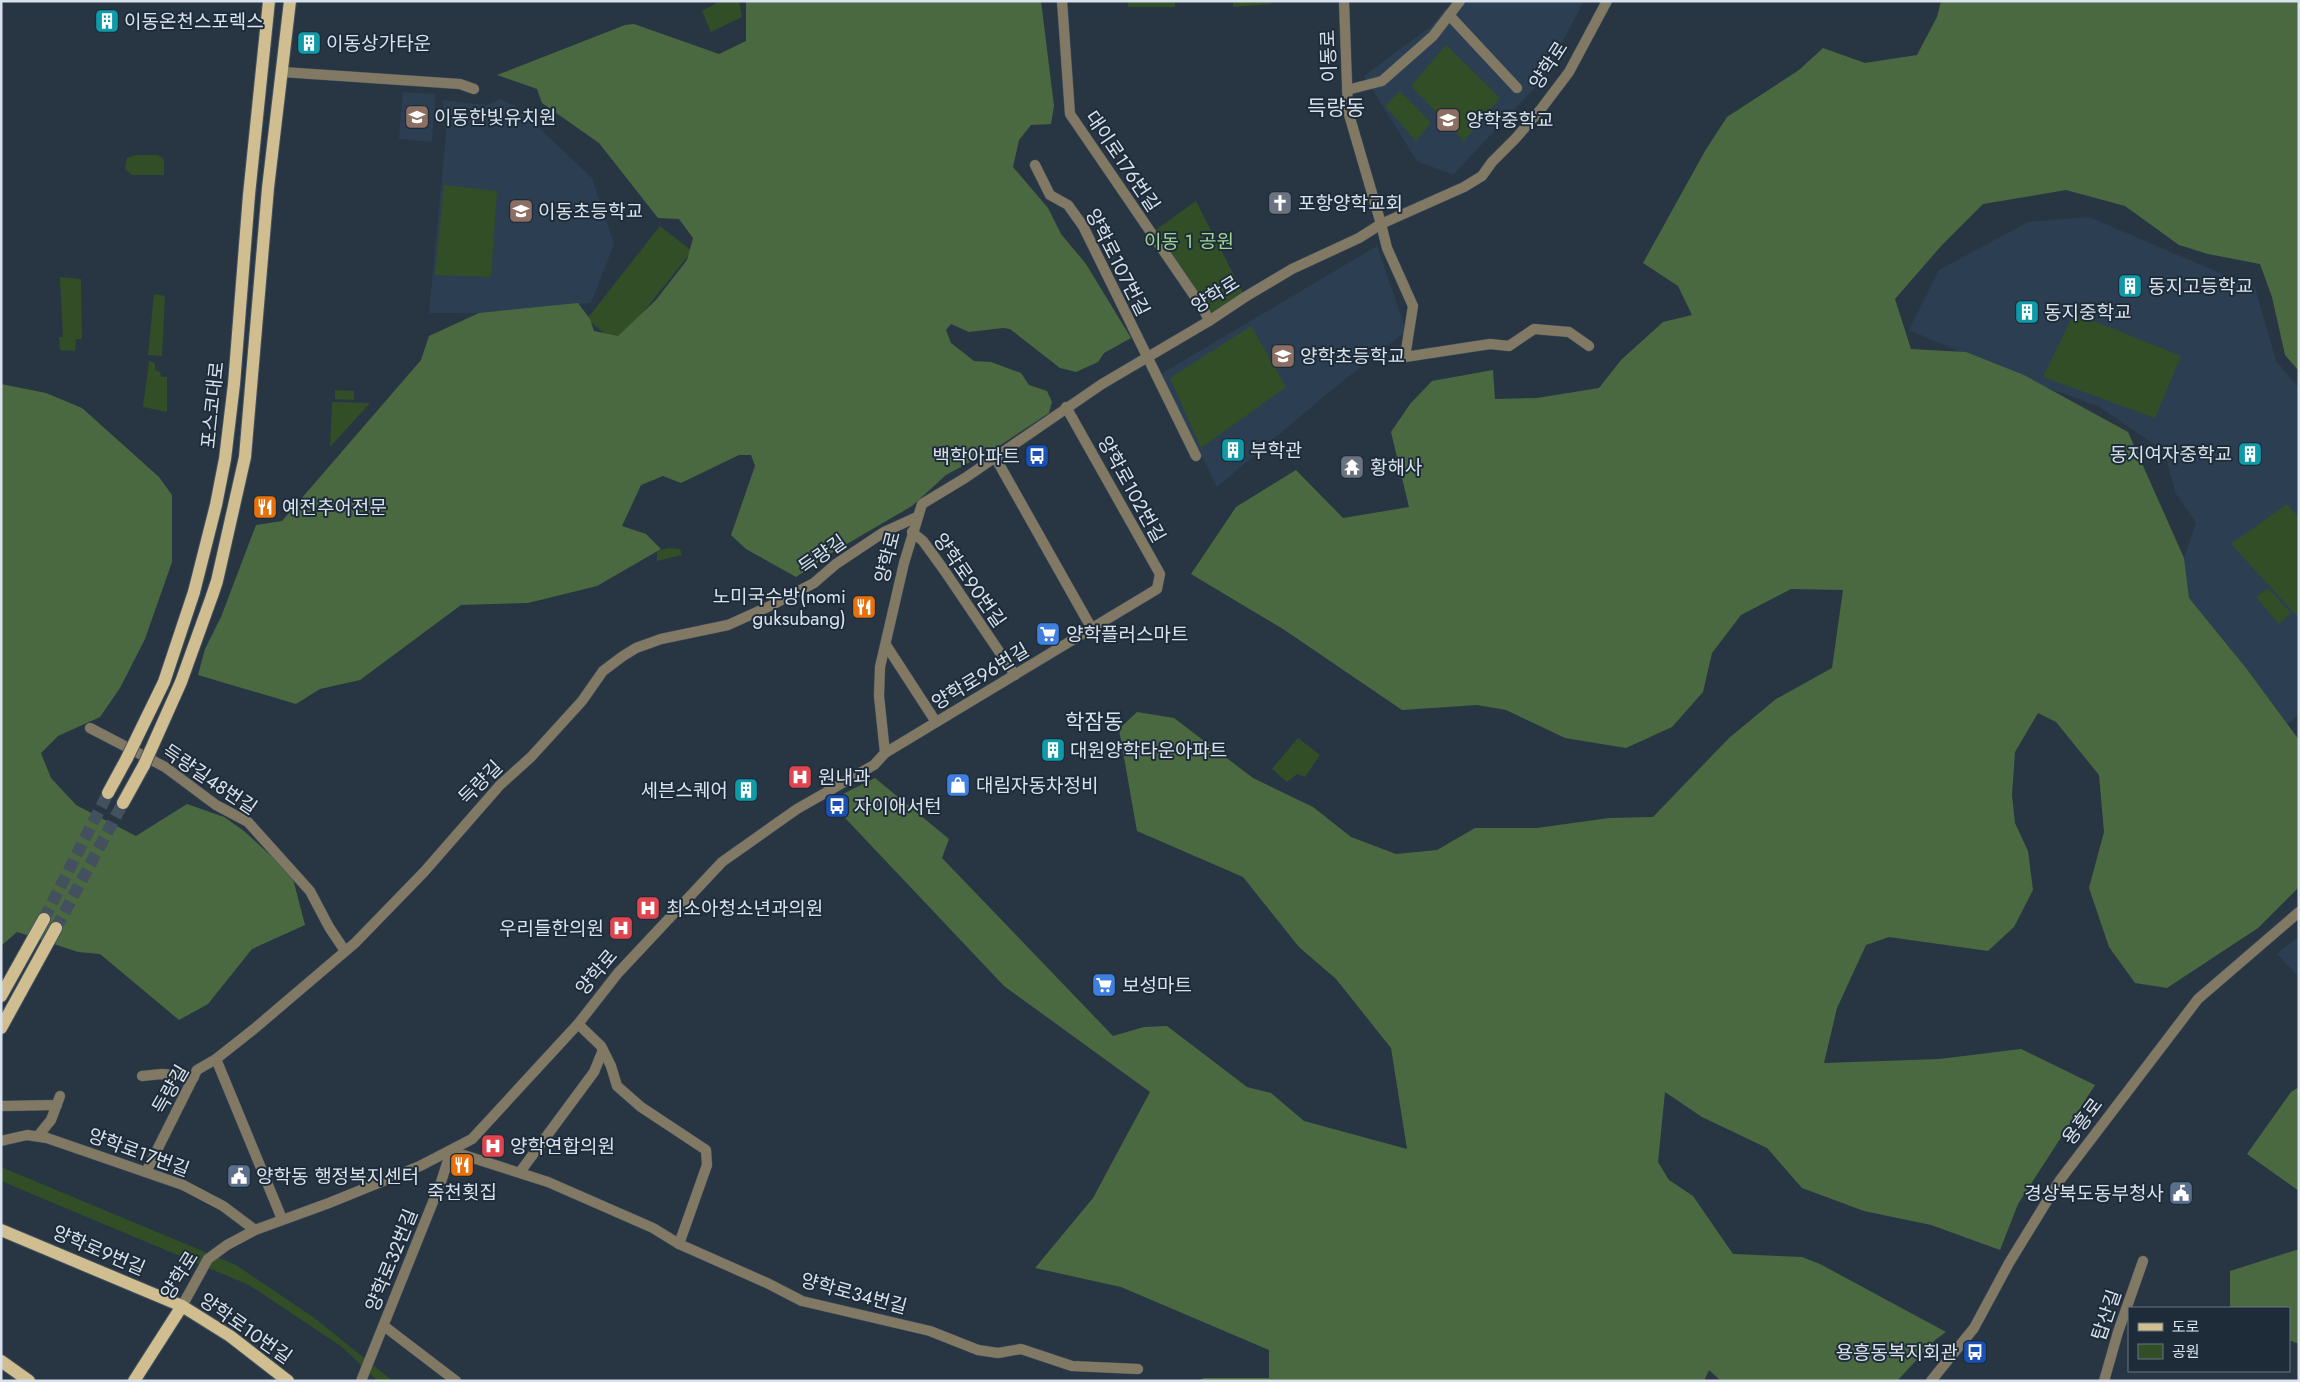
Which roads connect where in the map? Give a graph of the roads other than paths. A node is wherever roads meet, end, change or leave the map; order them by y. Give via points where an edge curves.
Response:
1 (269, 1) edge
2 (290, 1) edge
3 (1062, 1) edge
4 (1344, 1) edge
5 (1460, 1) edge
6 (1607, 1) edge
7 (1449, 15) junction
8 (282, 72) junction
9 (1518, 88) dead end
10 (474, 89) dead end
11 (1347, 90) junction
12 (256, 136) junction
13 (274, 137) junction
14 (1035, 165) dead end
15 (1381, 224) junction
16 (1209, 321) junction
17 (1589, 346) dead end
18 (1146, 358) junction
19 (1066, 407) junction
20 (1196, 456) dead end
21 (995, 457) junction
22 (917, 516) junction
23 (912, 532) junction
24 (1157, 589) joint
25 (1092, 629) junction
26 (886, 645) junction
27 (1015, 675) junction
28 (936, 722) junction
29 (90, 728) dead end
30 (885, 753) junction
31 (108, 793) tunnel mouth
32 (123, 803) tunnel mouth
33 (2299, 912) edge
34 (44, 919) tunnel mouth
35 (56, 928) tunnel mouth
36 (345, 951) junction
37 (1, 996) edge
38 (578, 1024) junction
39 (1, 1028) edge
40 (603, 1050) junction
41 (216, 1059) junction
42 (142, 1076) dead end
43 (194, 1077) junction
44 (1, 1106) edge
45 (38, 1136) junction
46 (1, 1141) edge
47 (451, 1151) junction
48 (146, 1172) junction
49 (520, 1172) junction
50 (282, 1219) junction
51 (1, 1230) edge
52 (255, 1230) junction
53 (679, 1244) junction
54 (2143, 1261) dead end
55 (182, 1306) junction
56 (384, 1326) junction
57 (1, 1362) edge
58 (1, 1366) edge
59 (1138, 1368) dead end
60 (28, 1381) edge
61 (134, 1381) edge
62 (288, 1381) edge
63 (361, 1381) edge
64 (456, 1381) edge
65 (1931, 1381) edge
66 (2104, 1381) edge

1 - 12 main road, 포스코대로
2 - 8 main road, 포스코대로
3 - 16 street, 대이로176번길 via 1070,114
4 - 11 street, 이동로
5 - 7 street
6 - 15 street, 양학로 via 1570,72 1482,176
7 - 9 street
7 - 11 street via 1433,36 1382,81
8 - 10 street via 460,84
8 - 13 main road, 포스코대로
11 - 15 street, 이동로 via 1348,111
12 - 13 main road via 264,140
12 - 31 main road, 포스코대로, bridge via 234,384 216,505 194,592 164,682
13 - 32 main road, 포스코대로, bridge via 246,457 212,596 181,682 144,765
14 - 18 street, 양학로107번길 via 1050,195 1068,206 1083,226
15 - 16 street, 양학로 via 1292,270
15 - 17 street, 이동로 via 1387,248 1413,306 1405,356 1490,344 1510,346 1534,329 1568,332
16 - 18 street, 양학로
18 - 19 street, 양학로
18 - 20 street, 양학로107번길
19 - 21 street, 양학로
19 - 24 street, 양학로102번길 via 1160,574
21 - 22 street, 양학로 via 922,504
21 - 25 street
22 - 23 street, 양학로
22 - 36 street, 득량길 via 884,532 814,583 770,606 728,625 661,640 622,656 603,671 582,701 531,757 500,784 424,872
23 - 26 street, 양학로
23 - 27 street, 양학로90번길 via 923,541 944,570
24 - 25 street, 양학로96번길
25 - 27 street, 양학로96번길
26 - 28 street
26 - 30 street, 양학로 via 880,667 879,696
27 - 28 street, 양학로96번길
28 - 30 street, 양학로96번길
29 - 36 street, 득량길48번길 via 165,767 216,804 248,822 310,892
30 - 38 street, 양학로 via 874,765 797,808 722,862 618,973
33 - 65 street, 용흥로 via 2198,999 2060,1180 1974,1328
34 - 37 main road
35 - 39 main road
36 - 41 street, 득량길
38 - 40 street, 양학로
38 - 47 street, 양학로 via 472,1139
40 - 49 street via 594,1072
40 - 53 street, 양학로 via 617,1086 706,1150 707,1165
41 - 43 street, 득량길 via 197,1070
41 - 50 street
42 - 43 street
43 - 48 street, 득량길
44 - 45 street via 59,1101 51,1120
45 - 46 street, 양학로17번길
45 - 48 street, 양학로17번길
47 - 49 street, 양학로34번길
47 - 50 street, 양학로
47 - 56 street, 양학로32번길
48 - 52 street, 양학로17번길 via 183,1185 223,1206
49 - 53 street, 양학로34번길 via 653,1228
50 - 52 street, 양학로
51 - 55 main road, 양학로9번길
52 - 55 street, 양학로 via 208,1259
53 - 59 street, 양학로34번길 via 767,1282 802,1301 930,1331 978,1350 998,1353 1020,1349 1072,1366
54 - 66 street, 탑산길
55 - 61 main road, 양학로
55 - 62 main road, 양학로10번길 via 230,1336
56 - 63 street, 양학로32번길
56 - 64 street
57 - 60 main road
58 - 60 main road

